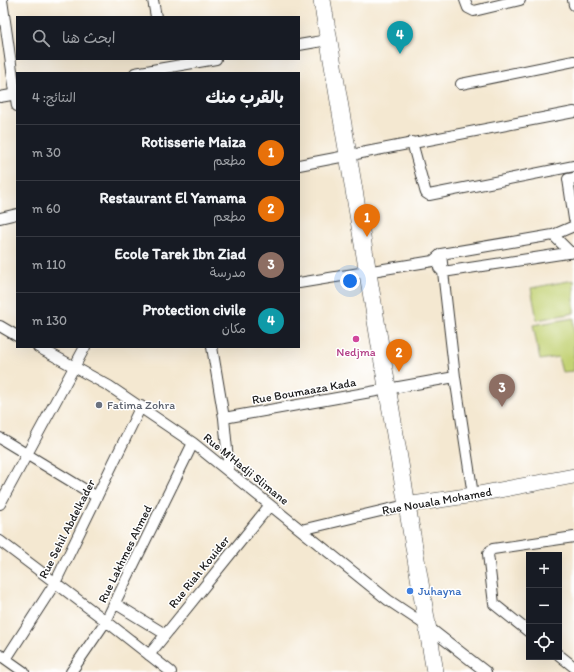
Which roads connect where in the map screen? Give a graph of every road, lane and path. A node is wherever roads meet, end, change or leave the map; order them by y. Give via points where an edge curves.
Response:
1 (2, 0) edge
2 (154, 0) edge
3 (322, 0) edge
4 (465, 0) edge
5 (520, 0) edge
6 (573, 0) edge
7 (574, 5) edge
8 (156, 16) edge
9 (328, 40) junction
10 (300, 45) edge
11 (210, 60) edge
12 (574, 61) edge
13 (164, 67) edge
14 (140, 72) edge
15 (461, 84) dead end
16 (16, 94) edge
17 (0, 97) edge
18 (574, 112) edge
19 (412, 142) junction
20 (348, 156) junction
21 (300, 165) edge
22 (574, 166) edge
23 (574, 178) edge
24 (16, 214) edge
25 (0, 218) edge
26 (574, 219) edge
27 (574, 226) edge
28 (553, 235) junction
29 (572, 252) edge
30 (442, 254) junction
31 (433, 261) junction
32 (367, 272) junction
33 (443, 272) junction
34 (300, 283) edge
35 (0, 326) edge
36 (16, 335) edge
37 (41, 348) edge
38 (84, 348) edge
39 (212, 348) edge
40 (55, 352) edge
41 (74, 366) junction
42 (455, 378) junction
43 (388, 389) junction
44 (141, 406) junction
45 (224, 418) junction
46 (0, 438) edge
47 (193, 443) junction
48 (27, 454) junction
49 (229, 471) junction
50 (574, 476) edge
51 (473, 495) junction
52 (97, 497) junction
53 (0, 504) edge
54 (270, 505) junction
55 (406, 505) junction
56 (302, 530) junction
57 (574, 537) edge
58 (0, 541) edge
59 (56, 583) junction
60 (116, 604) junction
61 (106, 621) junction
62 (427, 626) junction
63 (526, 630) edge
64 (165, 634) junction
65 (149, 655) junction
66 (3, 657) edge
67 (562, 657) edge
68 (573, 665) edge
69 (24, 672) edge
70 (71, 672) edge
71 (171, 672) edge
72 (435, 672) edge
73 (486, 672) edge

1 - 16 street
2 - 8 street
3 - 9 main road
4 - 5 street via 468,8 474,11
6 - 7 street
9 - 10 street
9 - 20 main road
11 - 13 street
12 - 15 street
13 - 14 street
16 - 17 street
18 - 19 street
19 - 20 street
19 - 22 street via 425,190 429,195
20 - 21 street
20 - 32 main road
23 - 26 street via 568,179
24 - 25 street
27 - 28 street
28 - 29 street
28 - 30 street
29 - 33 street
30 - 31 street
30 - 33 street
31 - 32 street
31 - 33 street
32 - 34 street
32 - 43 main road
33 - 42 street
35 - 36 street
37 - 40 street, Rue M'Hadji Slimane
38 - 41 street
39 - 45 street
40 - 41 street, Rue M'Hadji Slimane
41 - 44 street, Rue M'Hadji Slimane
41 - 48 street
42 - 43 street, Rue Boumaaza Kada
42 - 51 street
43 - 45 street, Rue Boumaaza Kada
43 - 55 main road
44 - 47 street, Rue M'Hadji Slimane
44 - 52 street, Rue Sehil Abdelkader
45 - 49 street
46 - 48 street
47 - 49 street, Rue M'Hadji Slimane
47 - 60 street, Rue Lakhmes Ahmed
48 - 52 street
48 - 53 street
49 - 54 street, Rue M'Hadji Slimane
50 - 51 street, Rue Nouala Mohamed
51 - 55 street, Rue Nouala Mohamed
52 - 59 street, Rue Sehil Abdelkader
54 - 56 street, Rue M'Hadji Slimane
54 - 64 street, Rue Riah Kouider
55 - 56 street, Rue Nouala Mohamed
55 - 62 main road
56 - 62 street, Rue M'Hadji Slimane via 388,600
57 - 63 street via 493,549 488,554 494,604
58 - 59 street
59 - 61 street
59 - 66 street, Rue Sehil Abdelkader
60 - 61 street, Rue Lakhmes Ahmed
60 - 64 street
61 - 65 street
61 - 70 street, Rue Lakhmes Ahmed
62 - 72 main road
62 - 73 street, Rue M'Hadji Slimane
64 - 65 street, Rue Riah Kouider
65 - 71 street
66 - 69 street
67 - 68 street

